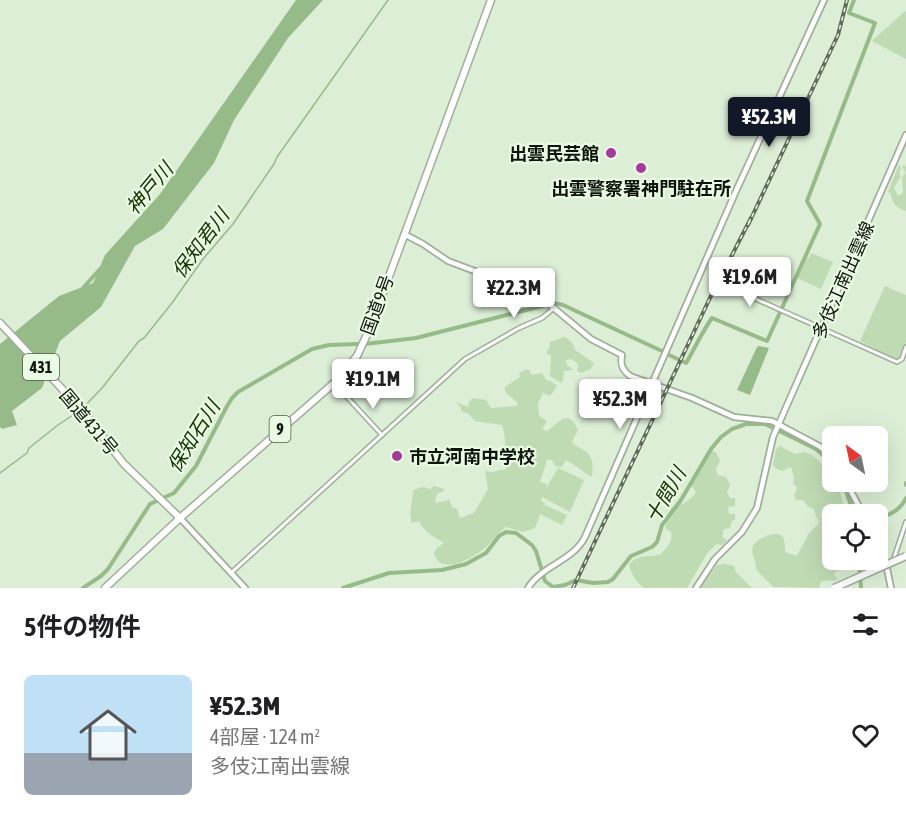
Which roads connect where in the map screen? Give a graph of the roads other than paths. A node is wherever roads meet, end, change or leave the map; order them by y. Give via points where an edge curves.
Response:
1 (491, 0) edge
2 (824, 0) edge
3 (906, 135) edge
4 (404, 234) junction
5 (729, 287) dead end
6 (552, 306) junction
7 (0, 323) edge
8 (822, 328) junction
9 (906, 347) edge
10 (652, 383) junction
11 (334, 384) junction
12 (778, 426) junction
13 (382, 435) junction
14 (822, 448) edge
15 (180, 518) junction
16 (906, 522) edge
17 (906, 557) edge
18 (888, 562) edge
19 (887, 570) edge
20 (231, 573) junction
21 (531, 587) edge
22 (105, 588) edge
23 (245, 588) edge
24 (696, 588) edge
25 (836, 588) edge
26 (891, 588) edge

1 - 4 highway, 国道9号 / 9
2 - 10 main road
3 - 8 main road, 多伎江南出雲線
4 - 6 main road via 448,261 533,292
4 - 11 highway, 国道9号 / 9 via 363,345
5 - 8 street
6 - 10 main road via 591,339 622,356 624,372
6 - 13 street via 542,318 466,358
7 - 15 highway, 国道431号 / 431 via 82,410 124,464
8 - 9 street via 897,362 901,362
8 - 12 main road, 多伎江南出雲線
10 - 12 main road via 734,417 767,420
10 - 21 main road via 580,546
11 - 13 street
11 - 15 highway, 国道9号 / 9
12 - 14 main road
12 - 24 main road, 多伎江南出雲線 via 750,521 715,559
13 - 20 street
15 - 20 main road
15 - 22 highway, 国道9号 / 9
16 - 18 street via 894,558
17 - 25 highway, bridge
19 - 26 main road
20 - 23 main road

